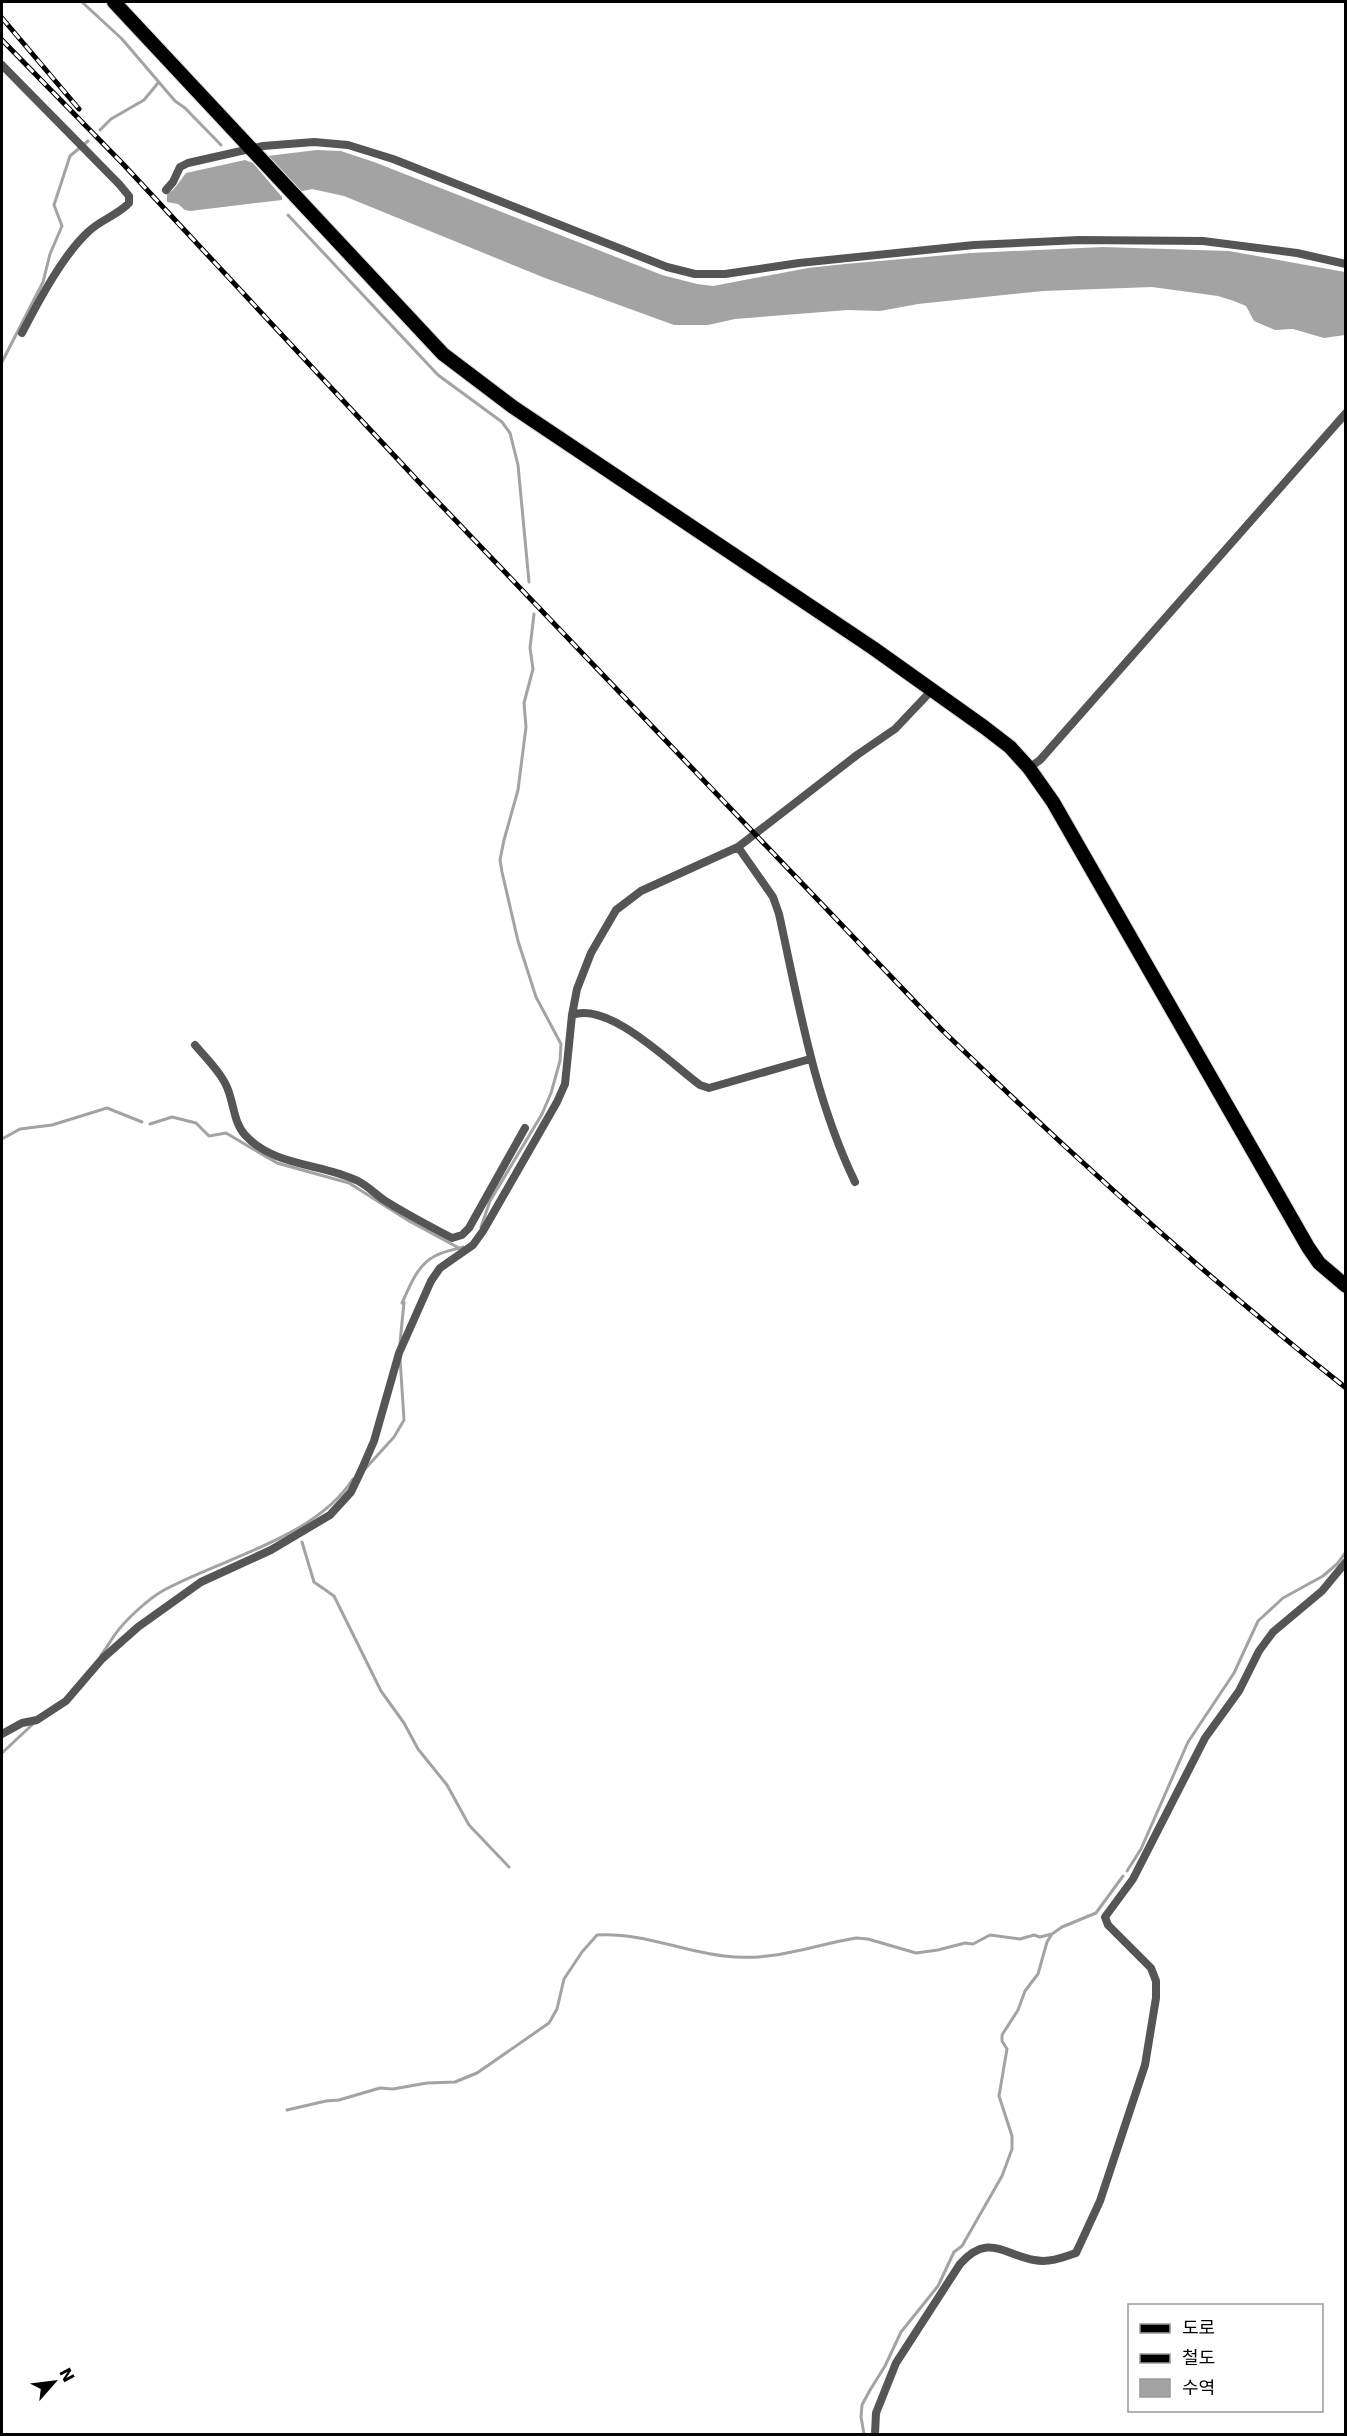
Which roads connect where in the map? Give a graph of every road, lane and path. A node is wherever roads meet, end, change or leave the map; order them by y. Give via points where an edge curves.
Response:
1 (114, 2) edge
2 (2, 65) edge
3 (256, 154) junction
4 (166, 190) dead end
5 (1346, 264) edge
6 (22, 333) dead end
7 (1346, 413) edge
8 (932, 690) junction
9 (1029, 768) junction
10 (738, 847) junction
11 (572, 1015) junction
12 (195, 1045) dead end
13 (810, 1059) junction
14 (525, 1128) dead end
15 (855, 1182) dead end
16 (462, 1234) junction
17 (473, 1245) junction
18 (1346, 1286) edge
19 (1346, 1562) edge
20 (2, 1734) edge
21 (875, 2434) edge

1 - 3 main road
2 - 6 street via 129,196 124,208 100,221 75,244
3 - 4 street via 188,163 180,167
3 - 5 street via 263,146 314,142 348,145 667,267 695,274 974,245 1079,240 1203,241
3 - 8 main road via 452,361 522,413
7 - 9 street
8 - 9 main road via 1010,747
8 - 10 street via 895,729
9 - 18 main road via 1053,802 1308,1247 1319,1263
10 - 11 street via 641,891 616,910 591,953
10 - 13 street via 773,897 779,914
11 - 13 street via 592,1012 620,1023 709,1088
11 - 17 street via 565,1084
12 - 16 street via 225,1083 237,1122 251,1142 296,1163 361,1182 402,1211 452,1238
13 - 15 street via 832,1132
14 - 16 street
16 - 17 street
17 - 20 street via 440,1268 430,1281 399,1353 374,1441 351,1492 330,1515 272,1550 201,1582 129,1635 66,1701 37,1720
19 - 21 street via 1322,1591 1273,1632 1258,1651 1239,1691 1196,1754 1133,1879 1105,1917 1116,1934 1151,1968 1156,1998 1145,2065 1100,2201 1076,2253 1056,2261 1034,2260 1003,2248 988,2247 969,2254 896,2363 876,2413

